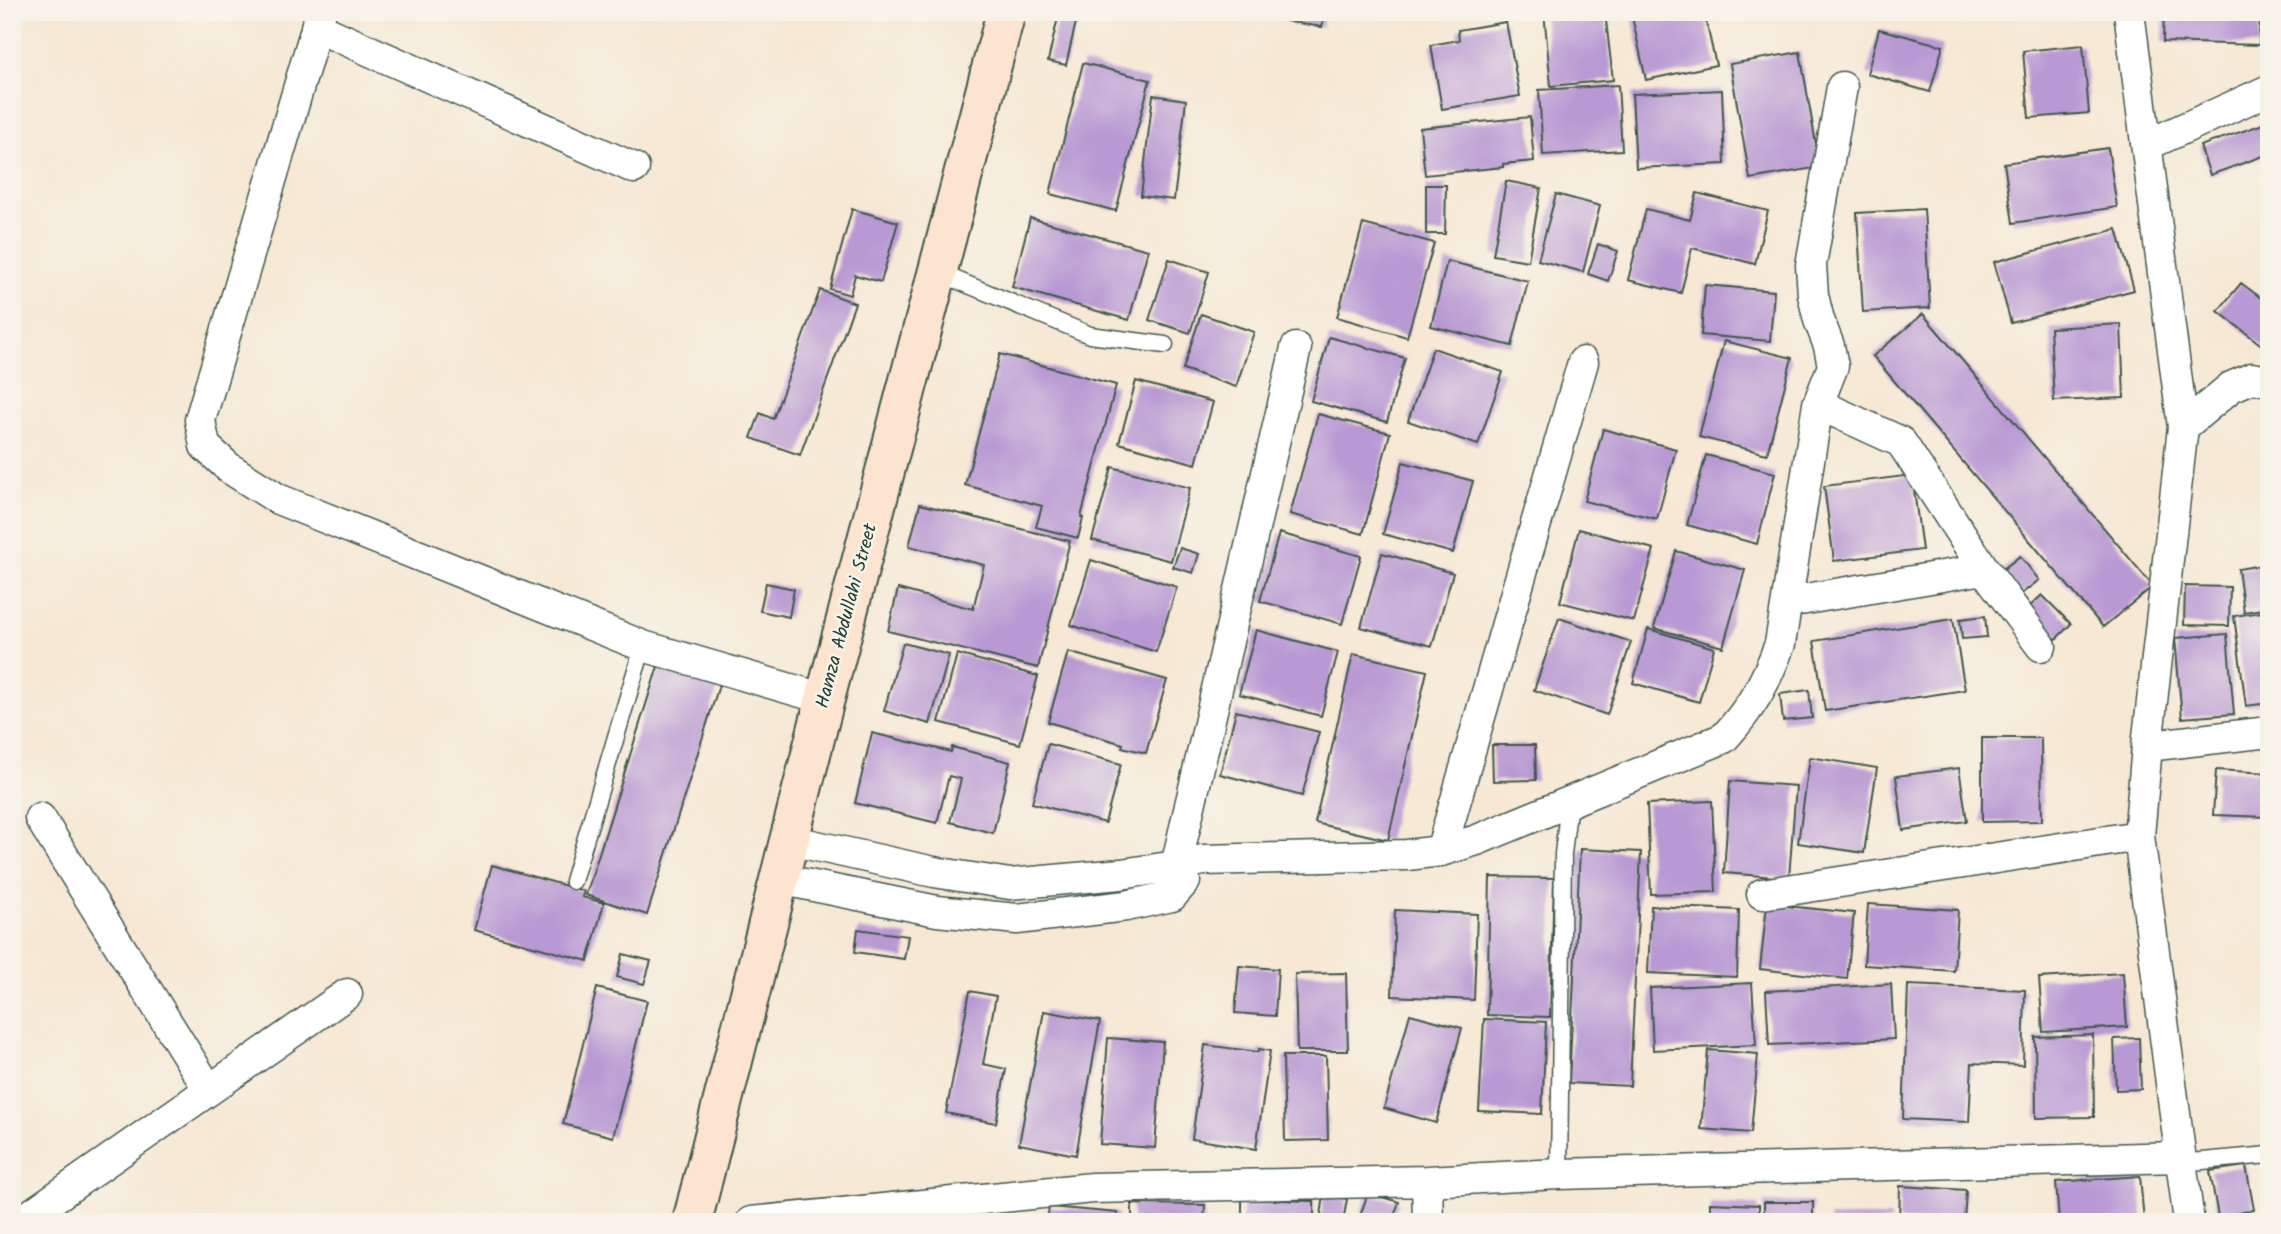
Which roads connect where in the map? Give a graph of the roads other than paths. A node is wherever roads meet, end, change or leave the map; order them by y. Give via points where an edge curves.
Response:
1 (1006, 12) edge
2 (2129, 12) edge
3 (318, 20) edge
4 (1842, 87) dead end
5 (2269, 90) edge
6 (2147, 145) junction
7 (634, 168) dead end
8 (937, 272) junction
9 (1165, 345) dead end
10 (1296, 348) dead end
11 (1583, 362) dead end
12 (2269, 381) edge
13 (1818, 404) junction
14 (2183, 427) junction
15 (1984, 569) junction
16 (1788, 602) junction
17 (643, 646) junction
18 (2041, 646) dead end
19 (825, 699) junction
20 (2269, 732) edge
21 (2147, 746) junction
22 (1569, 803) junction
23 (40, 818) dead end
24 (2139, 836) junction
25 (789, 840) junction
26 (1441, 851) junction
27 (1190, 863) junction
28 (779, 879) junction
29 (573, 881) dead end
30 (1762, 894) dead end
31 (347, 994) dead end
32 (209, 1090) junction
33 (2269, 1155) edge
34 (2180, 1160) junction
35 (1559, 1174) junction
36 (1427, 1181) junction
37 (20, 1222) edge
38 (692, 1222) edge
39 (751, 1222) edge
40 (1428, 1222) edge
41 (2189, 1222) edge

1 - 8 street, Hamza Abdullahi Street
2 - 6 street
3 - 7 street
3 - 17 street via 200,420 205,446 229,468 278,499
4 - 13 street via 1811,265 1816,307 1833,366
5 - 6 street
6 - 14 street
8 - 9 lane via 1090,335
8 - 19 street, Hamza Abdullahi Street
10 - 27 street
11 - 26 street
12 - 14 street via 2252,378 2231,387
13 - 15 street via 1901,442
13 - 16 street
14 - 21 street
15 - 16 street
15 - 18 street
16 - 22 street via 1780,645 1766,681 1724,738
17 - 19 street
17 - 29 lane
19 - 25 street, Hamza Abdullahi Street
20 - 21 street
21 - 24 street
22 - 26 street
22 - 35 lane via 1563,854
23 - 32 street
24 - 30 street
24 - 34 street
25 - 27 street via 1010,884
25 - 28 street, Hamza Abdullahi Street
26 - 27 street
27 - 28 street via 1172,896 1017,919 937,911
28 - 38 street, Hamza Abdullahi Street
31 - 32 street
32 - 37 street
33 - 34 lane
34 - 35 street
34 - 41 street
35 - 36 street
36 - 39 street via 1092,1188
36 - 40 street

